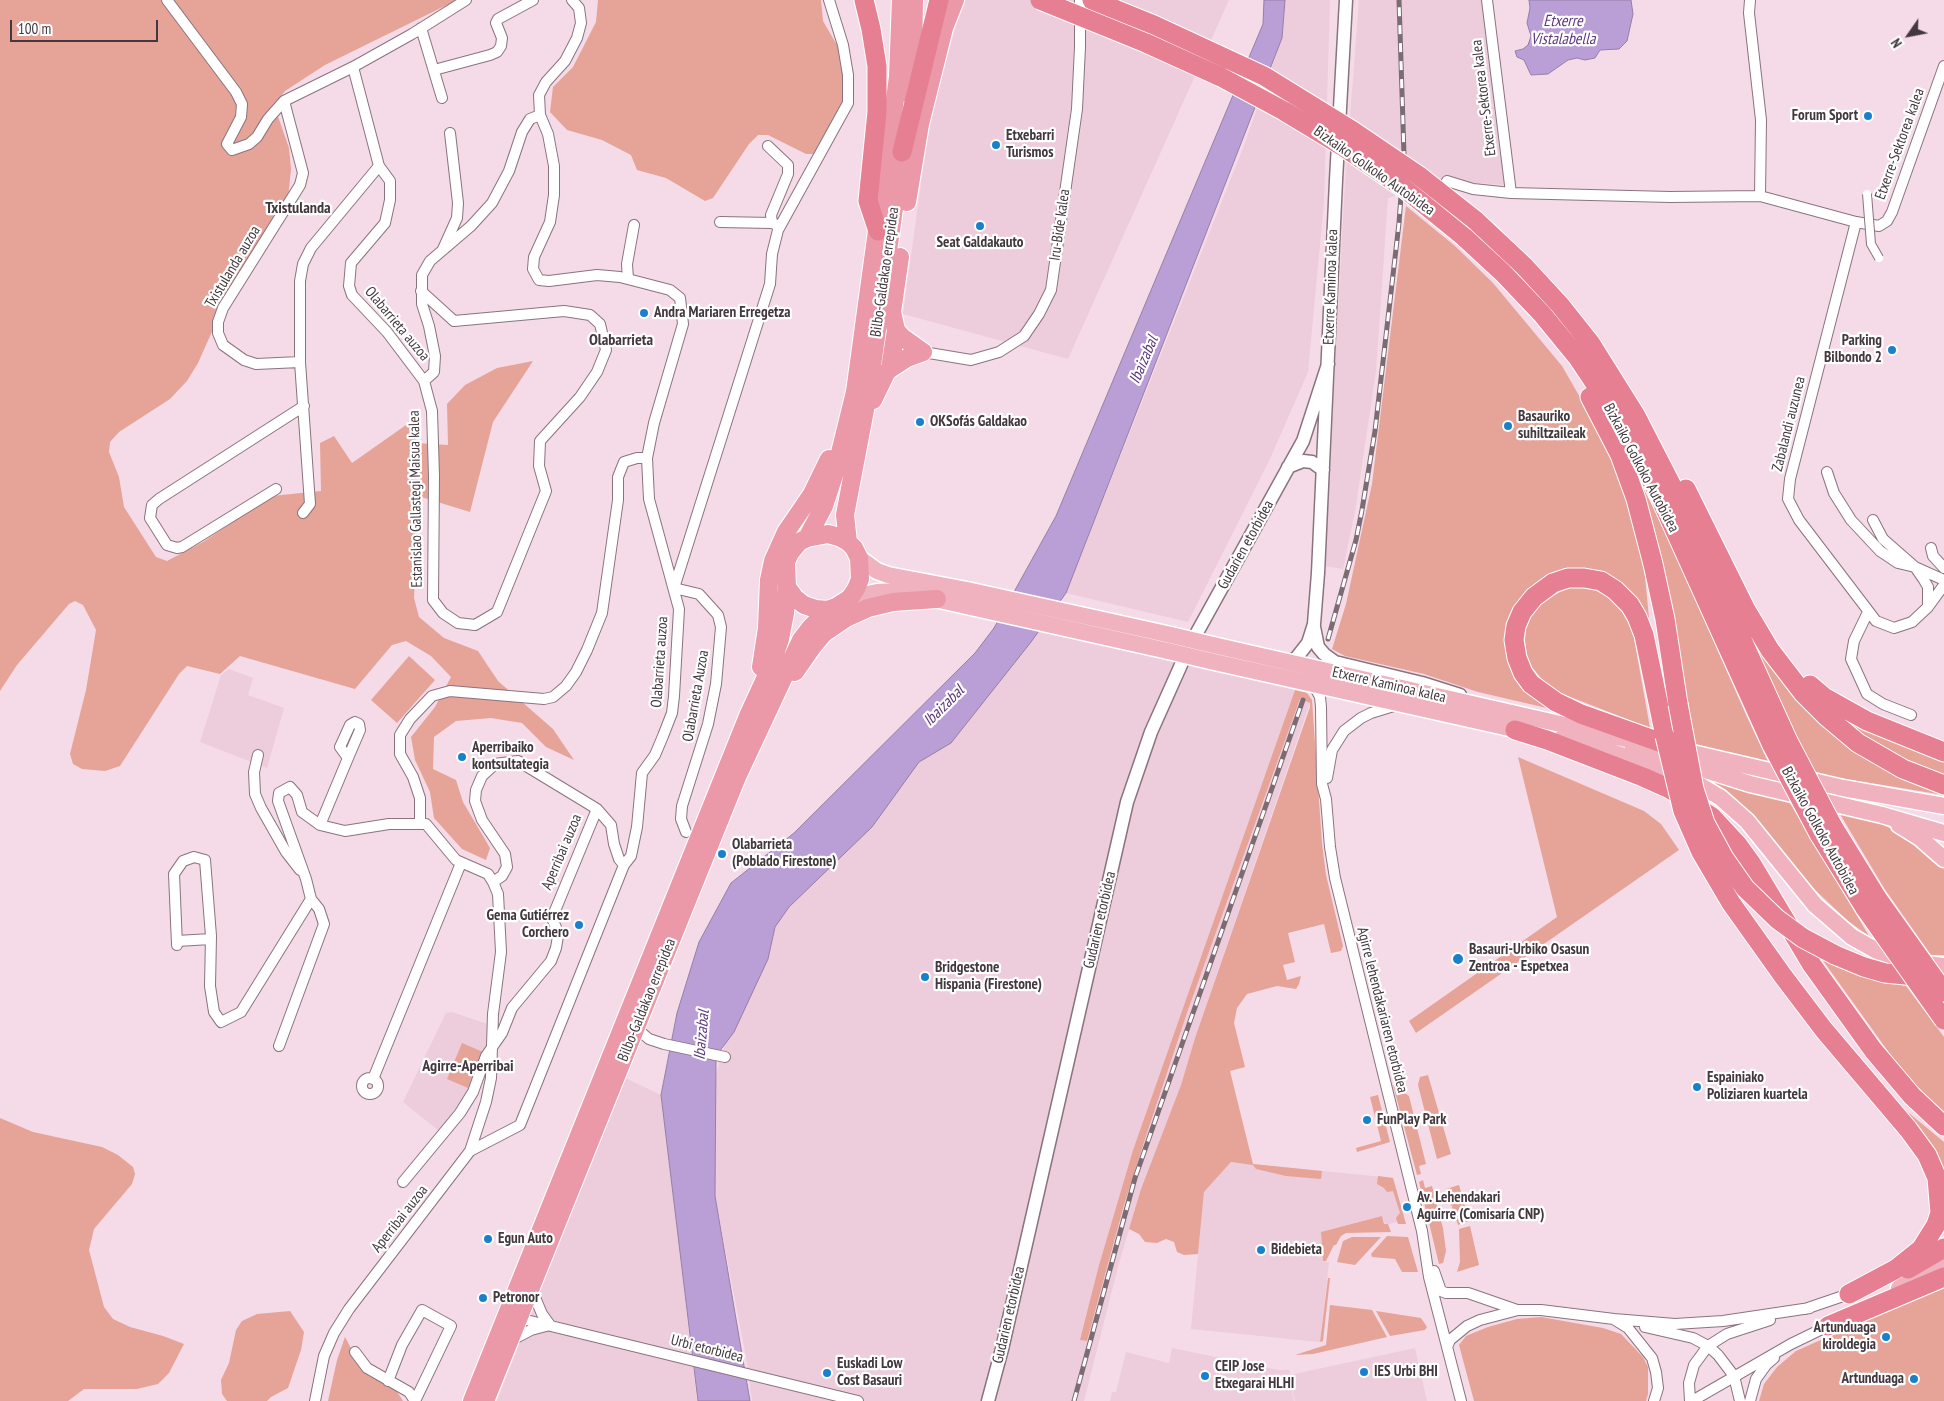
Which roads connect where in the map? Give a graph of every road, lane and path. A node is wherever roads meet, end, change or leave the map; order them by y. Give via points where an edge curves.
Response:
1 (167, 0) edge
2 (466, 0) edge
3 (534, 0) edge
4 (572, 0) edge
5 (829, 0) edge
6 (864, 0) edge
7 (901, 0) edge
8 (914, 0) edge
9 (939, 0) edge
10 (955, 0) edge
11 (1040, 0) edge
12 (1080, 0) edge
13 (1092, 0) edge
14 (1346, 0) edge
15 (1487, 0) edge
16 (1750, 0) edge
17 (422, 28) junction
18 (1944, 66) edge
19 (353, 68) junction
20 (434, 70) junction
21 (442, 98) dead end
22 (284, 100) junction
23 (540, 115) junction
24 (450, 133) dead end
25 (768, 146) dead end
26 (902, 152) junction
27 (379, 166) junction
28 (1447, 181) dead end
29 (1511, 192) junction
30 (1867, 194) dead end
31 (1760, 196) junction
32 (720, 222) dead end
33 (1856, 222) junction
34 (776, 224) junction
35 (634, 225) dead end
36 (878, 231) junction
37 (442, 250) junction
38 (1879, 258) dead end
39 (1503, 273) junction
40 (628, 279) junction
41 (421, 291) junction
42 (896, 330) junction
43 (1591, 344) junction
44 (923, 352) junction
45 (300, 362) junction
46 (1328, 364) junction
47 (890, 369) junction
48 (424, 381) junction
49 (304, 406) junction
50 (851, 411) junction
51 (862, 429) junction
52 (1325, 437) junction
53 (1303, 441) junction
54 (647, 458) junction
55 (1288, 467) junction
56 (1323, 470) junction
57 (1827, 472) dead end
58 (276, 489) dead end
59 (303, 513) dead end
60 (1873, 520) dead end
61 (806, 538) junction
62 (848, 542) junction
63 (1931, 548) dead end
64 (859, 558) junction
65 (1653, 564) junction
66 (1914, 567) junction
67 (1944, 568) edge
68 (1732, 580) junction
69 (1944, 580) edge
70 (1944, 585) edge
71 (787, 587) junction
72 (674, 588) junction
73 (965, 597) junction
74 (1944, 597) edge
75 (850, 598) junction
76 (937, 599) junction
77 (1928, 607) junction
78 (828, 610) junction
79 (1868, 612) junction
80 (1314, 624) junction
81 (1212, 653) junction
82 (1290, 663) junction
83 (1312, 684) junction
84 (1401, 704) junction
85 (1475, 705) junction
86 (1911, 715) dead end
87 (748, 716) junction
88 (1564, 726) junction
89 (1515, 730) junction
90 (1665, 736) junction
91 (753, 740) junction
92 (1780, 743) junction
93 (1944, 752) edge
94 (1695, 754) junction
95 (348, 758) dead end
96 (257, 759) dead end
97 (1944, 785) edge
98 (1326, 799) junction
99 (1944, 806) edge
100 (597, 809) junction
101 (1882, 814) junction
102 (420, 824) junction
103 (320, 825) junction
104 (704, 825) junction
105 (686, 832) junction
106 (1944, 833) edge
107 (692, 854) junction
108 (1944, 859) edge
109 (461, 863) junction
110 (624, 865) junction
111 (306, 879) junction
112 (493, 882) junction
113 (310, 899) junction
114 (1871, 903) junction
115 (211, 940) junction
116 (1944, 966) edge
117 (1783, 976) junction
118 (1944, 978) edge
119 (1944, 992) edge
120 (1944, 1020) edge
121 (636, 1028) junction
122 (279, 1046) dead end
123 (492, 1049) junction
124 (724, 1058) dead end
125 (372, 1078) dead end
126 (1944, 1126) edge
127 (1944, 1134) edge
128 (470, 1151) junction
129 (403, 1182) dead end
130 (1422, 1231) junction
131 (1944, 1248) edge
132 (1944, 1261) edge
133 (1944, 1277) edge
134 (531, 1287) junction
135 (1446, 1293) junction
136 (1849, 1294) junction
137 (1436, 1307) junction
138 (1810, 1308) junction
139 (1518, 1310) junction
140 (512, 1316) junction
141 (1618, 1321) junction
142 (550, 1324) junction
143 (1828, 1326) junction
144 (509, 1341) junction
145 (1791, 1344) junction
146 (1708, 1346) junction
147 (1448, 1347) junction
148 (355, 1352) dead end
149 (1734, 1376) junction
150 (388, 1381) junction
151 (316, 1401) edge
152 (415, 1401) edge
153 (472, 1401) edge
154 (485, 1401) edge
155 (858, 1401) edge
156 (988, 1401) edge
157 (1462, 1401) edge
158 (1654, 1401) edge
159 (1691, 1401) edge
160 (1740, 1401) edge
161 (1750, 1401) edge

1 - 22 street via 242,104 240,118 227,144 232,150 249,144 257,137
2 - 17 street
3 - 20 street via 498,19 496,23 502,38 497,52
4 - 23 street via 579,8 577,38 565,61 539,95
5 - 34 street via 843,45 848,103
6 - 36 highway via 877,66 878,112 868,201
7 - 36 highway, Bilbo-Galdakao errepidea via 898,76
8 - 26 highway, Bilbo-Galdakao errepidea via 912,68
9 - 26 highway
10 - 42 highway via 944,28 920,124 892,312
11 - 39 highway, Bizkaiko Golkoko Autobidea, bridge via 1221,77 1284,111 1405,188
12 - 44 street, Iru-Bide kalea via 1077,108 1051,290 1024,336 999,352 971,360
13 - 43 highway, Bizkaiko Golkoko Autobidea, bridge via 1264,76 1418,175 1475,220 1524,266
14 - 46 street, Etxerre Kaminoa kalea
15 - 29 street, Etxerre-Sektorea kalea
16 - 31 street via 1761,120
17 - 19 street
17 - 20 street
18 - 33 street, Etxerre-Sektorea kalea via 1887,221 1879,226
19 - 22 street
19 - 27 street
20 - 21 street
22 - 45 street, Txistulanda auzoa via 303,173 300,185 224,308 218,322 218,333 223,345 244,360 256,364
23 - 37 street, Olabarrieta auzoa via 530,119 522,132 509,171 492,203
23 - 40 street, Olabarrieta auzoa via 548,134 554,166 554,195 550,222 534,257 533,269 539,280 597,275
24 - 37 street via 458,203 456,218
25 - 34 street via 788,165 785,182 771,215
26 - 51 highway, Bilbo-Galdakao errepidea
27 - 45 street via 311,248 303,264
27 - 48 street, Olabarrieta auzoa via 390,181 385,223 351,264 349,286 352,295 387,332
28 - 29 street, Etxerre-Sektorea kalea via 1473,189
29 - 31 street, Etxerre-Sektorea kalea
30 - 38 street, bridge via 1871,244
31 - 33 street, Etxerre-Sektorea kalea
32 - 34 street
33 - 79 street, Zabalandi auzunea via 1788,498 1799,520
34 - 72 street, Olabarrieta auzoa via 770,284
35 - 40 street via 627,264
36 - 50 highway, Bilbo-Galdakao errepidea
37 - 41 street, Olabarrieta auzoa via 422,275
39 - 65 highway via 1570,361 1597,408 1620,455 1636,499
39 - 92 highway, Bizkaiko Golkoko Autobidea via 1578,358 1620,421
40 - 54 street, Olabarrieta auzoa via 670,290 680,298 682,309 683,324
41 - 48 street, Olabarrieta auzoa via 435,356 434,372
41 - 48 street, Estanislao Gallastegi Maisua kalea via 454,321 564,311 590,314 600,324 606,350 597,372 580,397 540,441 540,466 546,491 497,612 475,625 458,623 443,613 433,600 432,411
42 - 44 highway
42 - 47 highway
43 - 68 highway via 1659,439
43 - 92 highway, Bizkaiko Golkoko Autobidea via 1636,416 1672,486
44 - 47 highway
45 - 49 street
46 - 52 street, Etxerre Kaminoa kalea
46 - 53 street, Gudarien etorbidea
47 - 51 highway via 877,390
49 - 58 street via 159,499 152,505 150,518 167,544 182,547
49 - 59 street via 310,504
50 - 61 highway, Bilbo-Galdakao errepidea via 824,506
50 - 87 highway, Bilbo-Galdakao errepidea via 839,429 818,482 786,532 773,561 764,655
51 - 62 highway, Bilbo-Galdakao errepidea via 848,490 845,515
52 - 53 street via 1317,435
52 - 56 street, Etxerre Kaminoa kalea
53 - 55 street, Gudarien etorbidea
54 - 72 street, Olabarrieta auzoa via 649,499
54 - 102 street via 624,462 618,477 618,500 602,612 587,650 566,686 554,697 544,699 450,690 432,696 400,735 400,754 420,798
55 - 56 street via 1303,460
55 - 156 street, Gudarien etorbidea via 1189,647 1151,732 1127,802
56 - 80 street, Etxerre Kaminoa kalea
57 - 66 street via 1834,493 1864,535 1880,551
60 - 66 street via 1883,539
61 - 62 highway via 828,534
61 - 71 highway, Bilbo-Galdakao errepidea via 794,548 786,562
62 - 64 highway, Bilbo-Galdakao errepidea
63 - 67 street via 1933,556
64 - 73 main road via 877,571
64 - 75 highway via 860,579
65 - 90 highway via 1663,667
65 - 118 highway, bridge via 1694,789 1705,823 1745,888 1777,919 1835,955 1885,973
66 - 69 street
66 - 77 street via 1928,587
68 - 93 highway via 1775,647 1824,697 1867,721
68 - 97 highway via 1770,650 1786,673 1827,717 1881,758
70 - 77 street, Zabalandi auzunea
71 - 78 highway via 804,605
71 - 87 highway, Bilbo-Galdakao errepidea via 777,648
72 - 105 street, Olabarrieta Auzoa via 699,594 718,615 721,627 716,684 708,724 682,806 681,819
72 - 110 street, Olabarrieta auzoa via 679,609 672,713 655,755 642,773 637,827 630,856
73 - 76 main road
73 - 81 main road, bridge
74 - 77 street, Zabalandi auzunea
75 - 76 main road via 899,591
75 - 78 highway, Bilbo-Galdakao errepidea
76 - 91 highway via 893,602 868,608 846,618 824,634 796,669 769,720
77 - 79 street, Zabalandi auzunea via 1912,622 1894,628 1876,622
78 - 91 highway, Bilbo-Galdakao errepidea via 801,640
79 - 86 street via 1854,641 1851,659 1867,694
80 - 82 street via 1308,643
80 - 85 street via 1318,647 1335,662 1441,688 1459,694
81 - 82 main road, Etxerre Kaminoa kalea
81 - 83 main road, Etxerre Kaminoa kalea
82 - 85 main road, Etxerre Kaminoa kalea
83 - 84 main road, Etxerre Kaminoa kalea
83 - 98 street, Agirre lehendakariaren etorbidea via 1320,697 1322,784
84 - 89 main road, Etxerre Kaminoa kalea
84 - 98 street, Agirre lehendakariaren etorbidea via 1371,713 1344,731 1330,757
85 - 88 main road, Etxerre Kaminoa kalea
87 - 104 highway, Bilbo-Galdakao errepidea
88 - 94 main road
88 - 101 main road via 1750,784
89 - 116 main road, Etxerre Kaminoa kalea via 1595,746 1701,786 1721,798 1747,822 1815,905 1852,937 1876,951 1911,962
89 - 126 highway via 1643,777 1670,789 1712,817 1751,863 1812,965 1873,1050 1912,1096
90 - 94 highway via 1644,635 1630,605 1616,590 1601,581 1568,578 1553,583 1534,597 1522,612 1514,640 1523,673 1538,690 1581,714
90 - 117 highway, bridge via 1683,811 1701,852 1736,910
91 - 121 highway, Bilbo-Galdakao errepidea
92 - 114 highway, Bizkaiko Golkoko Autobidea, bridge via 1826,830
94 - 99 main road
95 - 103 street
96 - 111 street via 255,794 260,808
98 - 130 street, Agirre lehendakariaren etorbidea via 1335,878
100 - 110 street via 611,825 619,859
100 - 112 street, Aperribai auzoa via 518,761 495,764 482,776 475,802 482,820 505,854 507,866 502,876
100 - 123 street, Aperribai auzoa via 552,918 558,936 551,961 512,1008
101 - 106 main road
101 - 108 main road via 1920,838
102 - 103 street via 389,824 345,832
102 - 109 street via 426,824
103 - 111 street via 302,812 297,795 290,787 279,793 278,801
104 - 105 highway via 697,831
104 - 107 highway, Bilbo-Galdakao errepidea
105 - 107 highway
107 - 140 highway, Bilbo-Galdakao errepidea
109 - 112 street via 488,874
109 - 125 street
110 - 128 street, Olabarrieta auzoa via 520,1125
111 - 113 street
112 - 123 street, Aperribai auzoa via 498,894 501,952
113 - 115 street via 241,1012 221,1022 214,1012 210,986
113 - 122 street via 319,908 324,924
114 - 119 highway, Bizkaiko Golkoko Autobidea, bridge
114 - 120 highway, Bizkaiko Golkoko Autobidea, bridge
115 - 115 street via 205,860 194,857 183,861 174,874 177,943
117 - 127 highway via 1886,1085
117 - 136 highway via 1928,1155 1937,1178 1940,1213 1921,1249 1896,1269
121 - 124 street via 649,1039
121 - 134 highway, Bilbo-Galdakao errepidea
123 - 128 street, Aperribai auzoa via 486,1102
123 - 129 street, Aperribai auzoa via 486,1056 473,1092 460,1112
128 - 151 street, Aperribai auzoa via 334,1333 324,1356
130 - 135 street via 1441,1291
130 - 137 street, Agirre lehendakariaren etorbidea
131 - 136 highway via 1899,1274
132 - 143 main road
133 - 143 highway
134 - 140 highway, Bilbo-Galdakao errepidea
134 - 142 street via 542,1314
135 - 137 street
135 - 139 street via 1468,1294
136 - 138 street
137 - 147 street, Agirre lehendakariaren etorbidea
138 - 141 street via 1723,1321 1675,1324
138 - 146 street via 1727,1334
139 - 141 street via 1541,1310
139 - 147 street via 1467,1326 1450,1340
140 - 142 street, Urbi etorbidea
140 - 144 highway, Bilbo-Galdakao errepidea
140 - 153 highway, Bilbo-Galdakao errepidea
141 - 146 street via 1676,1333
141 - 158 street via 1652,1358 1658,1388
142 - 144 street
142 - 155 street, Urbi etorbidea
143 - 145 street
144 - 154 highway, Bilbo-Galdakao errepidea
145 - 149 street
145 - 161 street via 1766,1365 1756,1379
146 - 149 street
146 - 159 street via 1694,1365 1689,1383
147 - 157 street, Agirre lehendakariaren etorbidea
148 - 150 street via 367,1368
149 - 159 street
149 - 160 street
150 - 152 street via 409,1392
150 - 152 street via 402,1344 422,1310 451,1326

